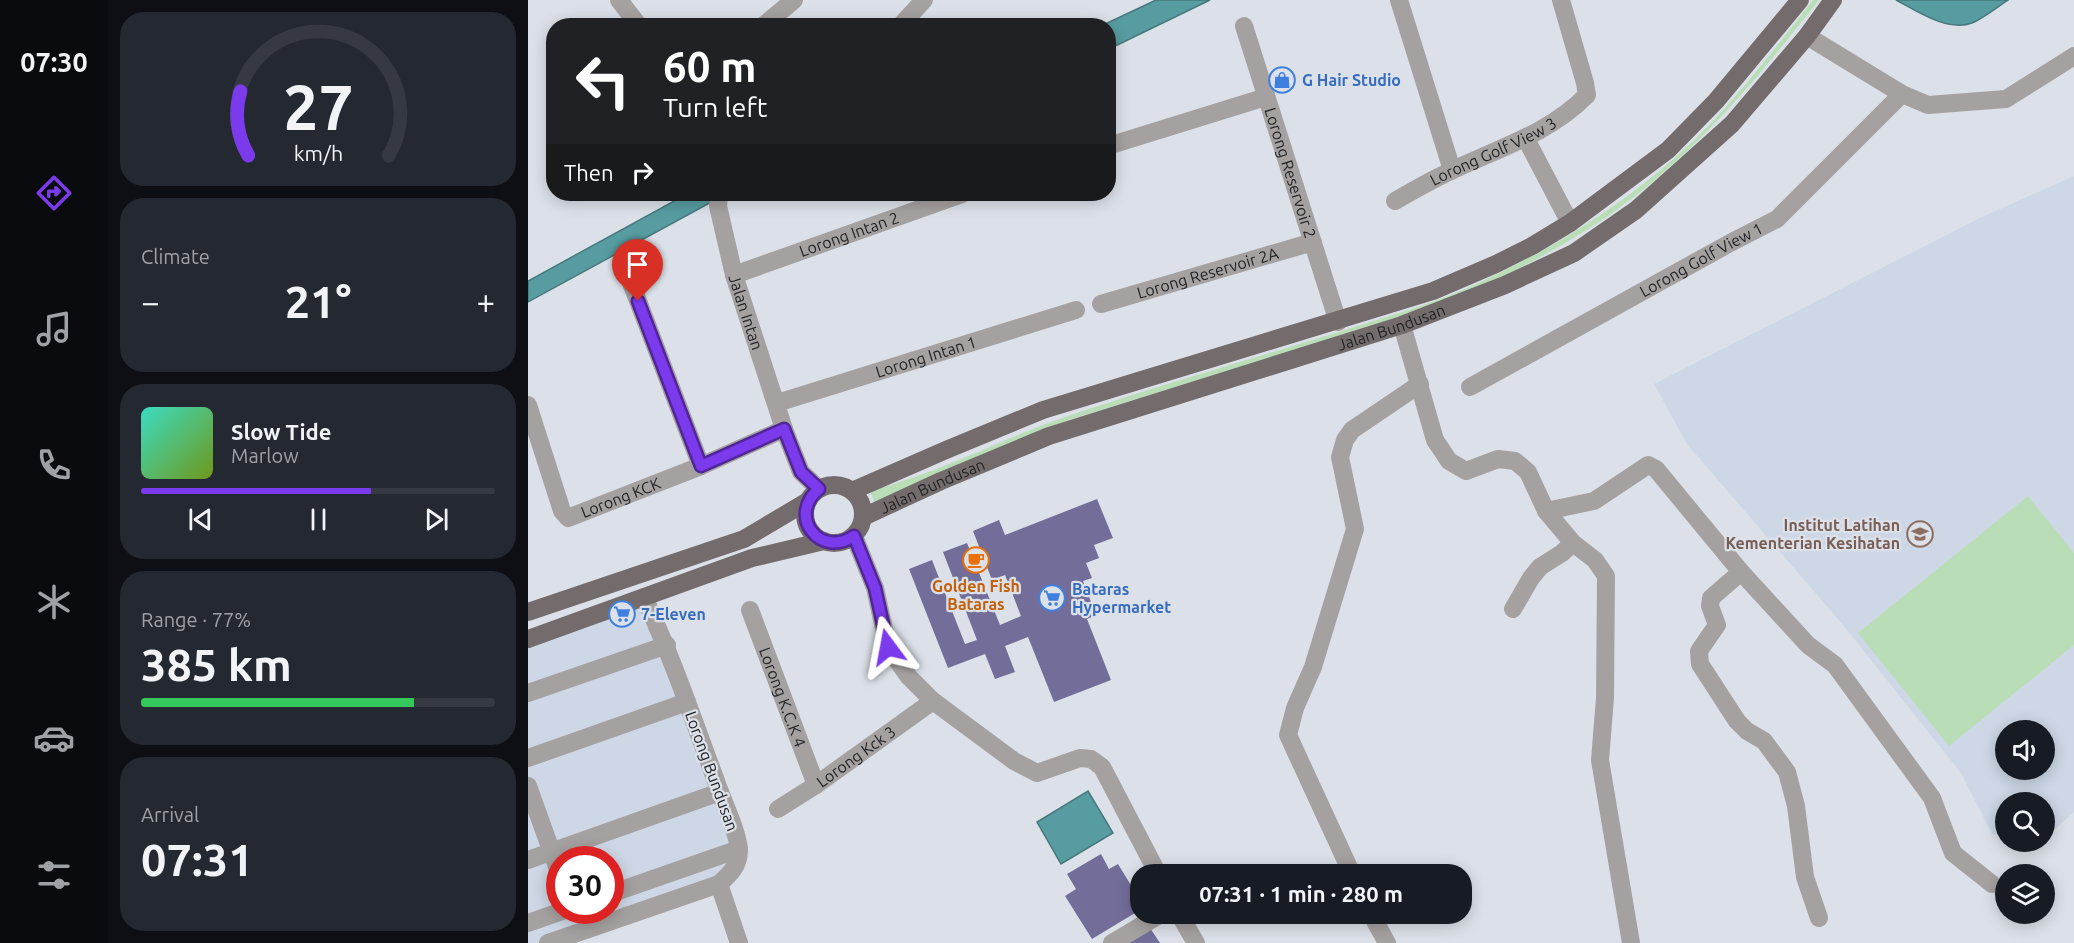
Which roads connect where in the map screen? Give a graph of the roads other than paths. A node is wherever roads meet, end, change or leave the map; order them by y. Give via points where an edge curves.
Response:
1 (619, 0) edge
2 (794, 0) edge
3 (924, 0) edge
4 (1399, 0) edge
5 (1561, 0) edge
6 (1800, 0) edge
7 (1833, 0) edge
8 (633, 18) edge
9 (773, 18) edge
10 (907, 18) edge
11 (1244, 26) dead end
12 (1807, 36) junction
13 (2074, 56) edge
14 (1902, 94) junction
15 (1266, 97) junction
16 (1526, 139) junction
17 (1116, 144) edge
18 (1452, 170) junction
19 (718, 201) edge
20 (942, 201) edge
21 (1395, 201) dead end
22 (1570, 223) junction
23 (1313, 242) junction
24 (734, 275) junction
25 (630, 280) dead end
26 (1101, 304) dead end
27 (1076, 310) dead end
28 (1338, 322) junction
29 (1402, 324) junction
30 (1420, 384) junction
31 (1470, 387) dead end
32 (777, 403) junction
33 (528, 405) edge
34 (784, 429) junction
35 (701, 466) junction
36 (852, 491) junction
37 (813, 495) junction
38 (1546, 511) junction
39 (863, 517) junction
40 (854, 536) junction
41 (824, 541) junction
42 (1574, 543) junction
43 (1741, 572) junction
44 (644, 597) junction
45 (1513, 609) dead end
46 (750, 610) dead end
47 (528, 612) edge
48 (528, 639) edge
49 (667, 645) junction
50 (528, 693) edge
51 (933, 701) junction
52 (687, 702) junction
53 (528, 758) edge
54 (816, 785) junction
55 (528, 786) edge
56 (720, 792) junction
57 (778, 809) dead end
58 (549, 846) edge
59 (565, 846) edge
60 (739, 849) junction
61 (546, 853) edge
62 (528, 860) edge
63 (1153, 864) edge
64 (1347, 864) edge
65 (719, 884) junction
66 (1992, 884) dead end
67 (624, 889) edge
68 (546, 917) edge
69 (1819, 918) dead end
70 (528, 923) edge
71 (578, 924) edge
72 (1144, 924) edge
73 (1185, 924) edge
74 (1377, 924) edge
75 (581, 932) junction
76 (548, 943) edge
77 (739, 943) edge
78 (1112, 943) edge
79 (1196, 943) edge
80 (1387, 943) edge
81 (1631, 943) edge

1 - 8 street
2 - 9 street
3 - 10 street
4 - 18 street
5 - 16 street, Lorong Golf View 3 via 1587,95 1572,110
6 - 22 main road, Jalan Bundusan via 1716,100 1668,150
7 - 12 main road, Jalan Bundusan
11 - 15 street, Lorong Reservoir 2
12 - 14 street
12 - 29 main road, Jalan Bundusan via 1732,124 1636,210 1574,253 1505,285
13 - 14 street via 2006,99 1928,105
14 - 31 street, Lorong Golf View 1 via 1777,219
15 - 17 street
15 - 23 street, Lorong Reservoir 2
16 - 18 street, Lorong Golf View 3
16 - 22 street
18 - 21 street, Lorong Golf View 3
19 - 24 street, Jalan Intan
20 - 24 street, Lorong Intan 2
22 - 28 main road, Jalan Bundusan via 1532,246 1433,291
23 - 26 street, Lorong Reservoir 2A
23 - 28 street, Lorong Reservoir 2
24 - 32 street, Jalan Intan
25 - 35 street
27 - 32 street, Lorong Intan 1
28 - 36 main road, Jalan Bundusan via 1043,410
29 - 30 street
29 - 39 main road, Jalan Bundusan via 1048,436
30 - 38 street via 1435,440 1449,460 1466,471 1498,459 1515,461 1528,472
30 - 64 street via 1352,430 1345,440 1340,457 1355,529 1288,735
32 - 34 street, Jalan Intan
33 - 35 street, Lorong KCK via 562,511 568,518
34 - 35 street, Lorong KCK
34 - 37 street, Jalan Intan
36 - 37 main road via 836,485
36 - 39 main road via 863,507
37 - 41 main road via 805,511 806,520 809,529
37 - 47 main road via 744,539
38 - 42 street
38 - 43 street via 1594,501 1648,465 1669,482
39 - 40 main road
40 - 41 main road via 839,543
40 - 51 street via 875,588 888,647 909,677
41 - 44 main road via 752,558
42 - 45 street via 1540,567
42 - 81 street via 1595,560 1606,576 1600,760
43 - 66 street via 1808,645 1836,665 1932,798 1953,853
43 - 69 street via 1711,598 1717,625 1699,651 1700,664 1737,721 1764,741 1786,772 1796,806 1805,877
44 - 48 main road
44 - 49 street, Lorong Bundusan
46 - 54 street, Lorong K.C.K 4
49 - 50 street
49 - 52 street, Lorong Bundusan
51 - 54 street, Lorong Kck 3
51 - 63 street via 1037,773 1080,758 1091,759 1102,767
52 - 53 street
52 - 56 street, Lorong Bundusan
54 - 57 street, Lorong Kck 3
55 - 58 street
56 - 59 street
56 - 60 street, Lorong Bundusan
60 - 65 street, Lorong Bundusan via 733,872
60 - 67 street
61 - 62 street
65 - 75 street
65 - 77 street
68 - 70 street
71 - 75 street
72 - 78 street
73 - 79 street
74 - 80 street
75 - 76 street

